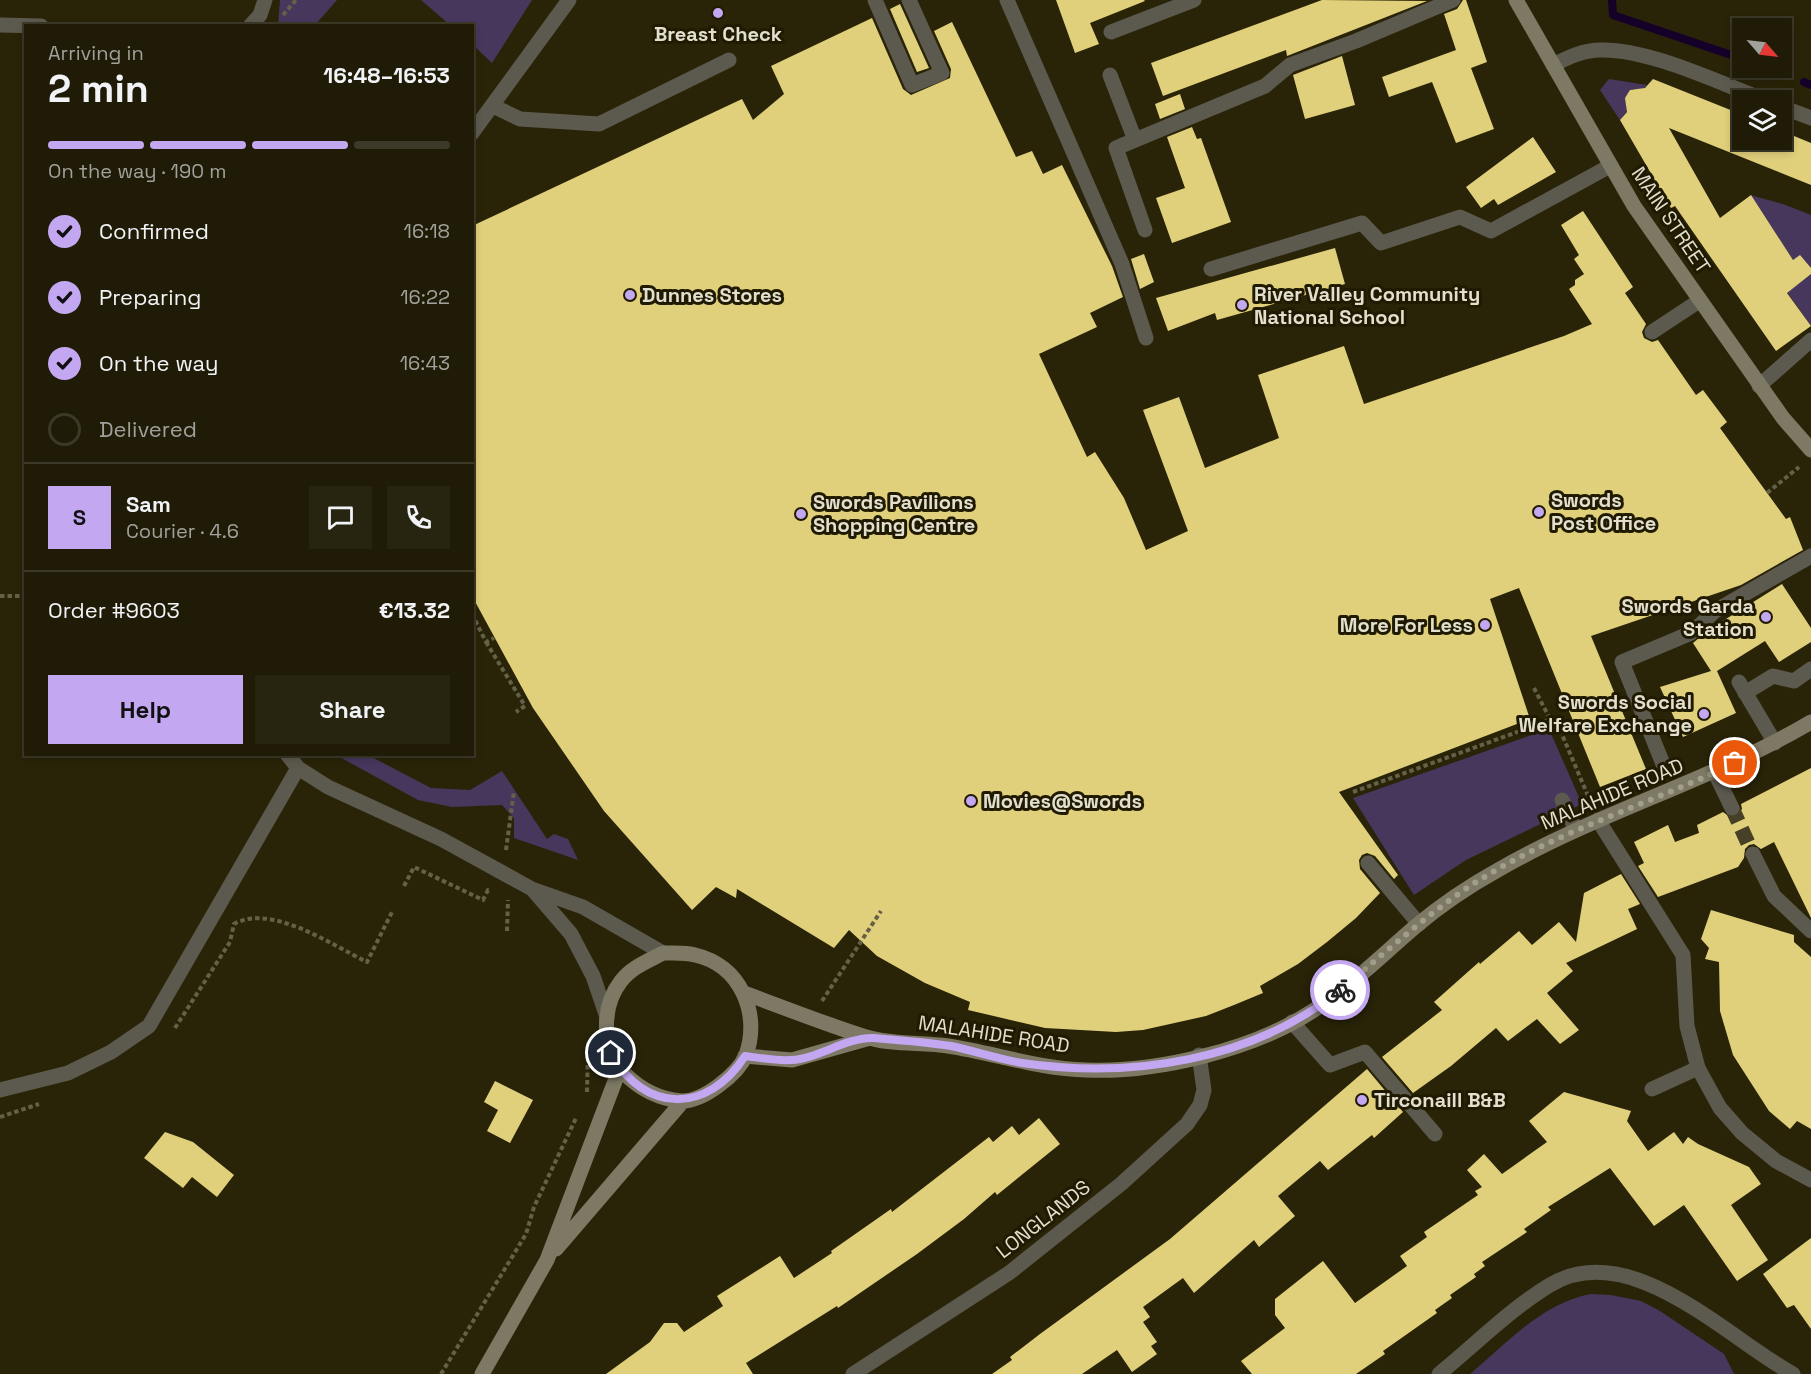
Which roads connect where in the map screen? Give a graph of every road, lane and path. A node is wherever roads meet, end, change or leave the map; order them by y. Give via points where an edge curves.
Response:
1 (264, 0) edge
2 (570, 0) edge
3 (875, 0) edge
4 (909, 0) edge
5 (1006, 0) edge
6 (1194, 0) edge
7 (1453, 0) edge
8 (1516, 0) edge
9 (252, 24) edge
10 (0, 25) edge
11 (24, 26) edge
12 (1111, 32) dead end
13 (729, 60) dead end
14 (1553, 65) junction
15 (1110, 75) dead end
16 (1737, 90) edge
17 (493, 106) junction
18 (1792, 111) edge
19 (1811, 118) edge
20 (474, 130) edge
21 (1135, 140) junction
22 (1610, 166) junction
23 (1145, 230) dead end
24 (1211, 269) dead end
25 (1699, 301) junction
26 (1652, 332) dead end
27 (1146, 338) dead end
28 (1811, 340) edge
29 (1759, 386) junction
30 (1811, 450) edge
31 (1802, 465) dead end
32 (1767, 493) dead end
33 (1811, 556) edge
34 (0, 596) edge
35 (24, 596) edge
36 (474, 618) edge
37 (494, 638) dead end
38 (486, 642) junction
39 (1811, 669) edge
40 (1534, 688) dead end
41 (516, 712) dead end
42 (1550, 719) junction
43 (1811, 722) edge
44 (1539, 724) junction
45 (1541, 732) dead end
46 (1775, 743) junction
47 (289, 756) edge
48 (1663, 764) dead end
49 (298, 768) junction
50 (1715, 772) junction
51 (514, 791) dead end
52 (1353, 792) dead end
53 (1562, 800) dead end
54 (1732, 808) tunnel mouth
55 (1599, 820) junction
56 (1576, 830) junction
57 (505, 851) dead end
58 (1753, 854) tunnel mouth
59 (1368, 863) dead end
60 (404, 886) dead end
61 (532, 889) junction
62 (495, 894) dead end
63 (503, 897) dead end
64 (508, 900) junction
65 (518, 905) dead end
66 (881, 911) dead end
67 (392, 912) dead end
68 (1419, 924) junction
69 (507, 931) dead end
70 (1811, 931) edge
71 (324, 940) dead end
72 (663, 953) junction
73 (744, 993) junction
74 (607, 1017) junction
75 (812, 1017) junction
76 (1292, 1022) junction
77 (870, 1038) junction
78 (588, 1048) dead end
79 (1199, 1055) junction
80 (745, 1056) junction
81 (620, 1068) junction
82 (1698, 1068) junction
83 (3, 1087) edge
84 (1652, 1089) dead end
85 (587, 1094) dead end
86 (683, 1101) junction
87 (578, 1114) dead end
88 (1435, 1134) dead end
89 (1811, 1180) edge
90 (547, 1260) junction
91 (1784, 1372) edge
92 (441, 1374) edge
93 (482, 1374) edge
94 (853, 1374) edge
95 (1439, 1374) edge

1 - 9 street via 260,15
2 - 17 street
3 - 4 street via 912,86 942,73
5 - 27 street via 1122,264
6 - 12 street
7 - 21 street via 1290,65 1265,86
8 - 14 main road, MAIN STREET
10 - 11 street
13 - 17 street via 599,124 520,119
14 - 16 street via 1579,52 1632,53
14 - 22 main road, MAIN STREET
15 - 21 street
17 - 20 street
18 - 19 street
21 - 23 street via 1116,148
22 - 24 street via 1491,231 1460,217 1381,243 1362,222
22 - 25 main road, MAIN STREET
25 - 26 street
25 - 29 main road, MAIN STREET
28 - 29 street
29 - 30 main road, MAIN STREET
31 - 32 path
33 - 48 street via 1715,611 1691,633 1622,662
34 - 35 path
36 - 38 path
37 - 38 path
38 - 41 path via 525,706
39 - 46 street via 1794,681 1773,676 1742,687
40 - 42 path
42 - 44 path
42 - 55 path via 1557,725
43 - 46 main road, MALAHIDE ROAD
44 - 45 path
44 - 52 path
46 - 50 main road, MALAHIDE ROAD
47 - 49 street
49 - 61 street via 328,787 441,839
49 - 83 street via 149,1026 111,1052 68,1073
50 - 54 street
50 - 55 main road, MALAHIDE ROAD
51 - 57 path
53 - 56 street
55 - 56 main road, MALAHIDE ROAD
55 - 82 street via 1683,955 1687,1026
56 - 68 main road, MALAHIDE ROAD via 1473,884
58 - 70 street via 1774,896
59 - 68 street
60 - 62 path via 414,867 483,900 488,890
61 - 72 street via 583,907
61 - 74 street via 572,934 593,976
63 - 64 path
64 - 65 path
64 - 69 path
66 - 75 path
67 - 71 path via 367,962
68 - 76 main road, MALAHIDE ROAD via 1328,1000
72 - 73 main road via 694,954 715,962
72 - 74 main road via 635,968 621,981
73 - 75 main road, MALAHIDE ROAD
73 - 80 main road via 751,1012 752,1032
74 - 81 main road via 609,1044
75 - 77 main road, MALAHIDE ROAD
76 - 79 main road, MALAHIDE ROAD via 1266,1035
76 - 88 street via 1330,1065 1365,1052
77 - 79 main road, MALAHIDE ROAD via 951,1046 1019,1062 1087,1070 1156,1065
77 - 80 main road, MALAHIDE ROAD via 792,1060
78 - 85 path
79 - 94 street, LONGLANDS via 1204,1090 1200,1106 1187,1124 1121,1184 1009,1273
80 - 86 main road via 719,1087
81 - 86 main road via 635,1084 654,1094
81 - 90 main road
82 - 84 street
82 - 89 street via 1720,1108 1742,1133 1776,1161
86 - 90 main road
87 - 92 path via 534,1207 526,1234
90 - 93 main road
91 - 95 street via 1667,1292 1629,1276 1582,1273 1551,1285

